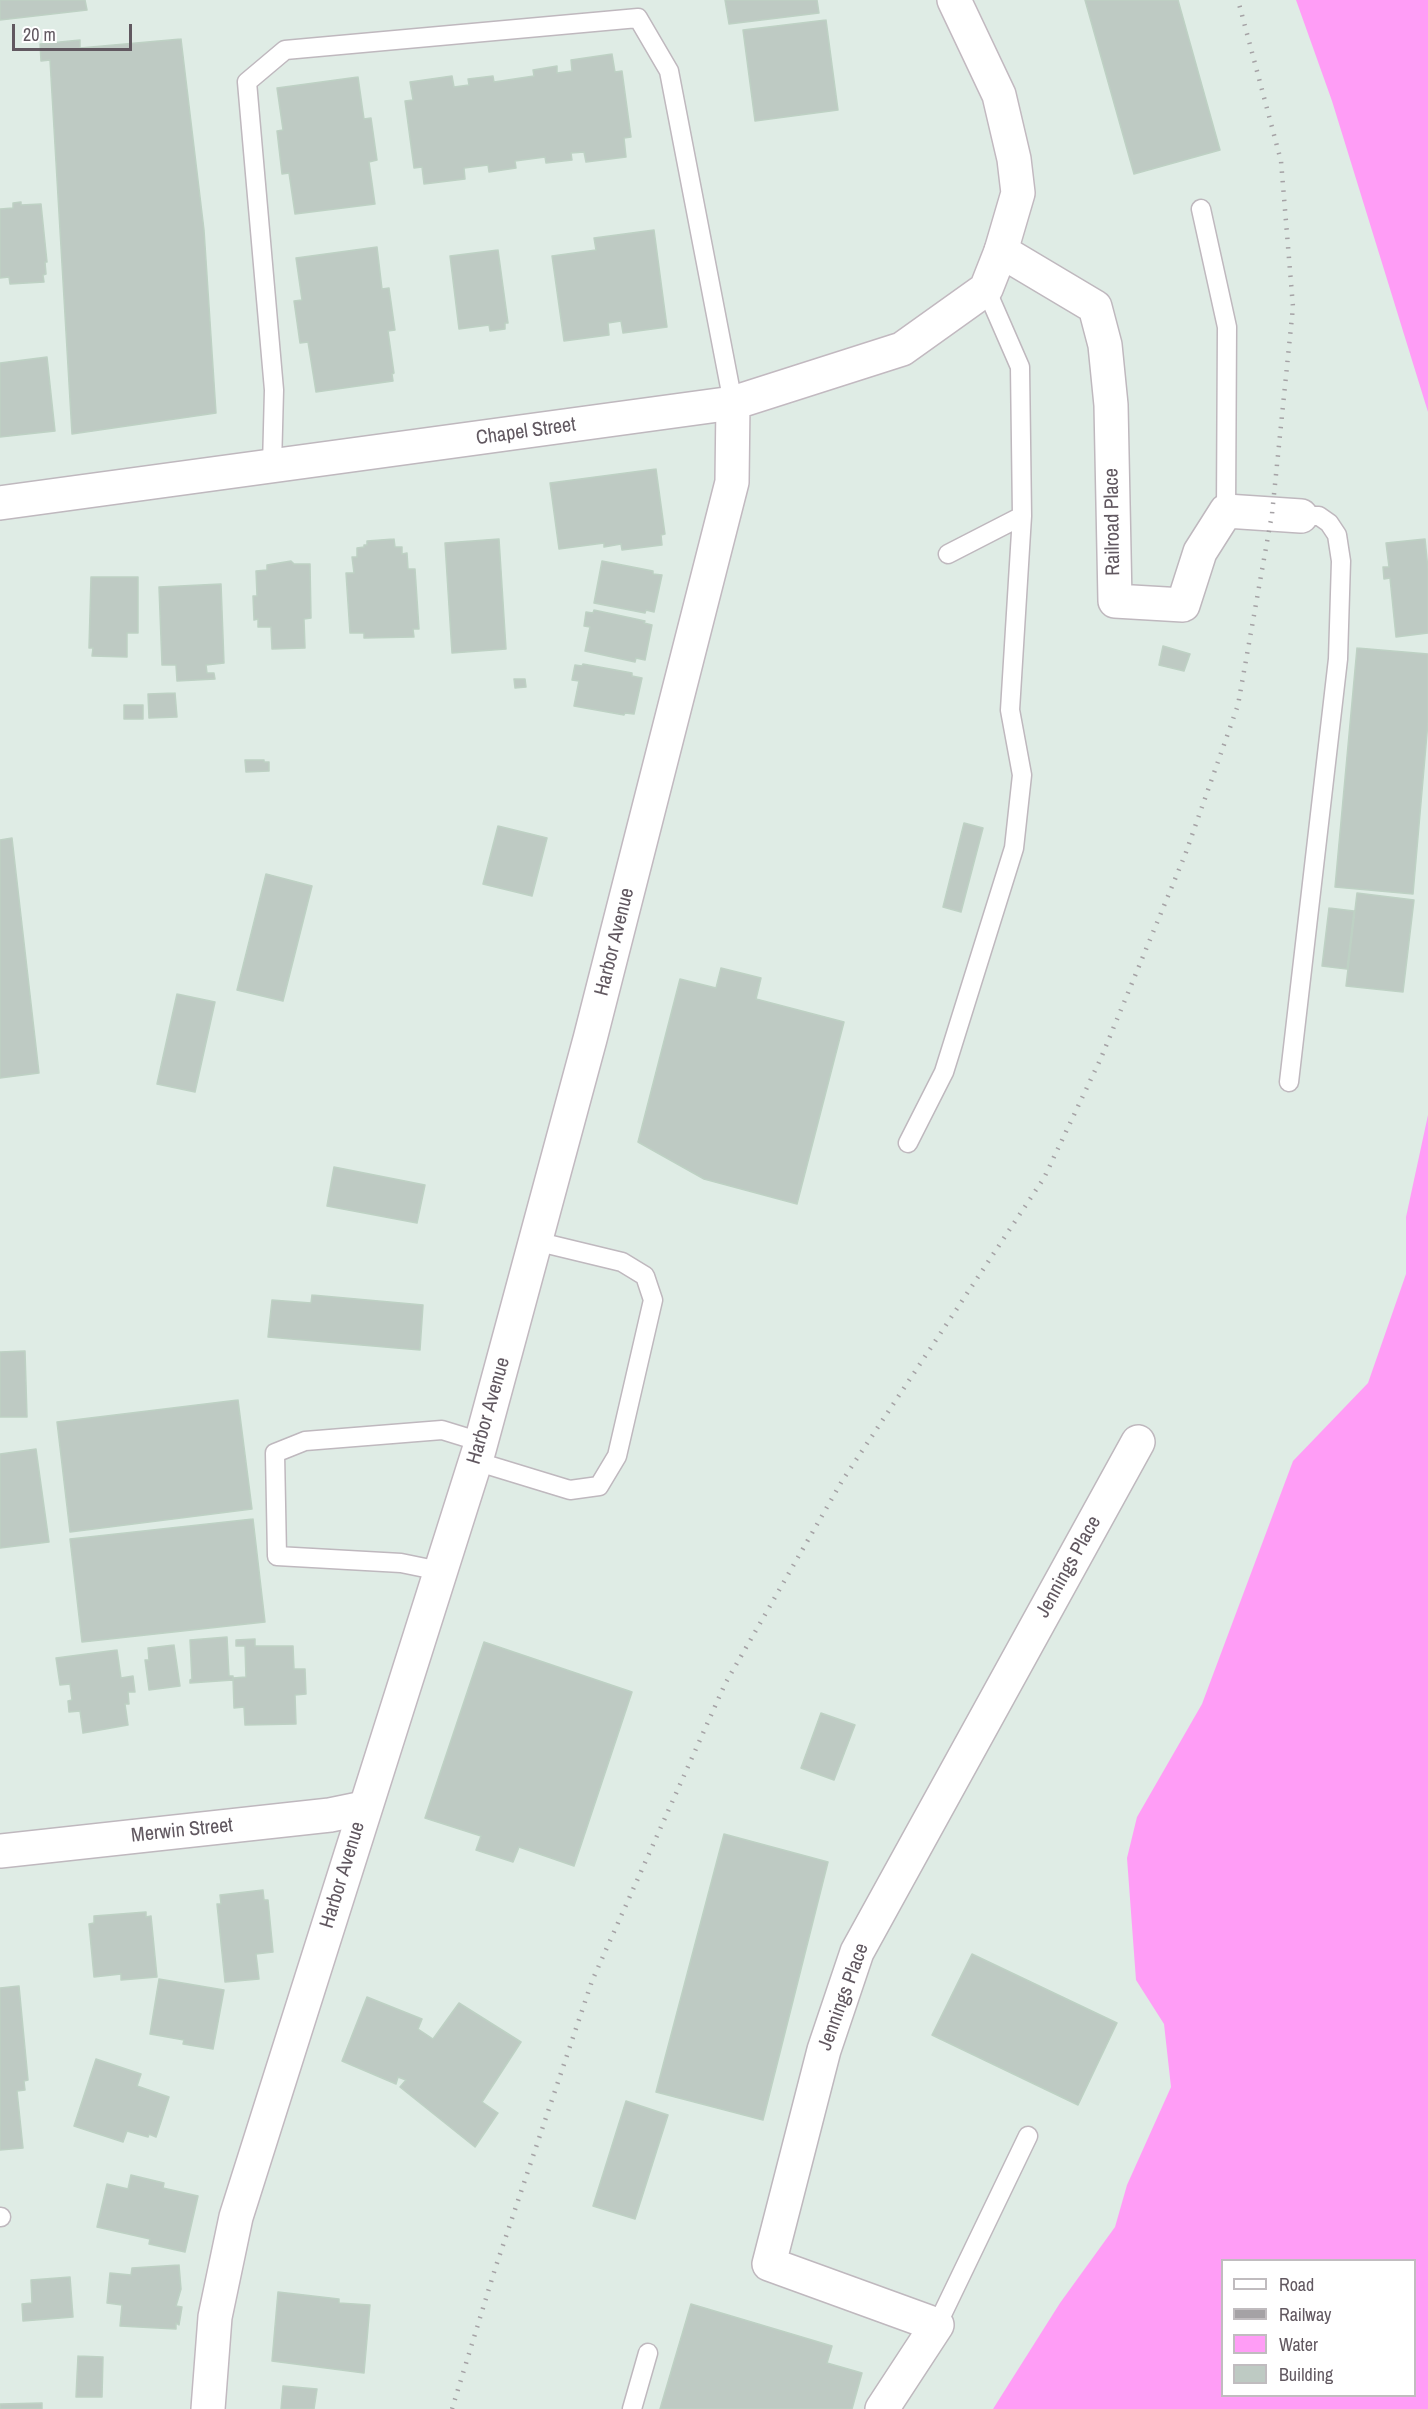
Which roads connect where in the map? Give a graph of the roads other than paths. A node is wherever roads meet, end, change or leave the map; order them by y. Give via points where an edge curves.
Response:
1 (954, 0) edge
2 (1201, 209) dead end
3 (1001, 251) junction
4 (986, 289) junction
5 (733, 403) junction
6 (272, 466) junction
7 (0, 503) edge
8 (1226, 511) junction
9 (1022, 516) junction
10 (1302, 516) joint
11 (948, 554) dead end
12 (1289, 1082) dead end
13 (908, 1143) dead end
14 (535, 1241) junction
15 (1138, 1442) dead end
16 (478, 1451) junction
17 (440, 1570) junction
18 (364, 1808) junction
19 (0, 1851) edge
20 (1028, 2136) dead end
21 (937, 2325) junction
22 (648, 2353) dead end
23 (208, 2409) edge
24 (632, 2409) edge
25 (882, 2409) edge

1 - 3 street via 999,95 1014,159 1018,193
2 - 8 lane via 1227,327
3 - 4 street
3 - 8 street, Railroad Place via 1095,307 1111,405 1115,601 1183,605 1200,552
4 - 5 street, Chapel Street via 903,350
4 - 9 lane via 1020,368
5 - 6 street, Chapel Street
5 - 6 lane via 669,71 639,18 285,50 247,82 274,390
5 - 14 street, Harbor Avenue via 732,482
6 - 7 street, Chapel Street
8 - 10 street
9 - 11 lane
9 - 13 lane via 1010,710 1022,775 1014,848 944,1072
10 - 12 lane via 1319,516 1329,523 1337,535 1341,561 1338,658
14 - 16 street, Harbor Avenue
14 - 16 lane via 622,1262 645,1276 653,1300 617,1456 599,1486 570,1490
15 - 21 street, Jennings Place via 857,1952 824,2050 769,2264
16 - 17 street, Harbor Avenue
16 - 17 lane via 441,1430 306,1441 275,1453 277,1556 401,1563
17 - 18 street, Harbor Avenue
18 - 19 street, Merwin Street
18 - 23 street, Harbor Avenue via 236,2217 215,2317
20 - 21 lane
21 - 25 street
22 - 24 lane

